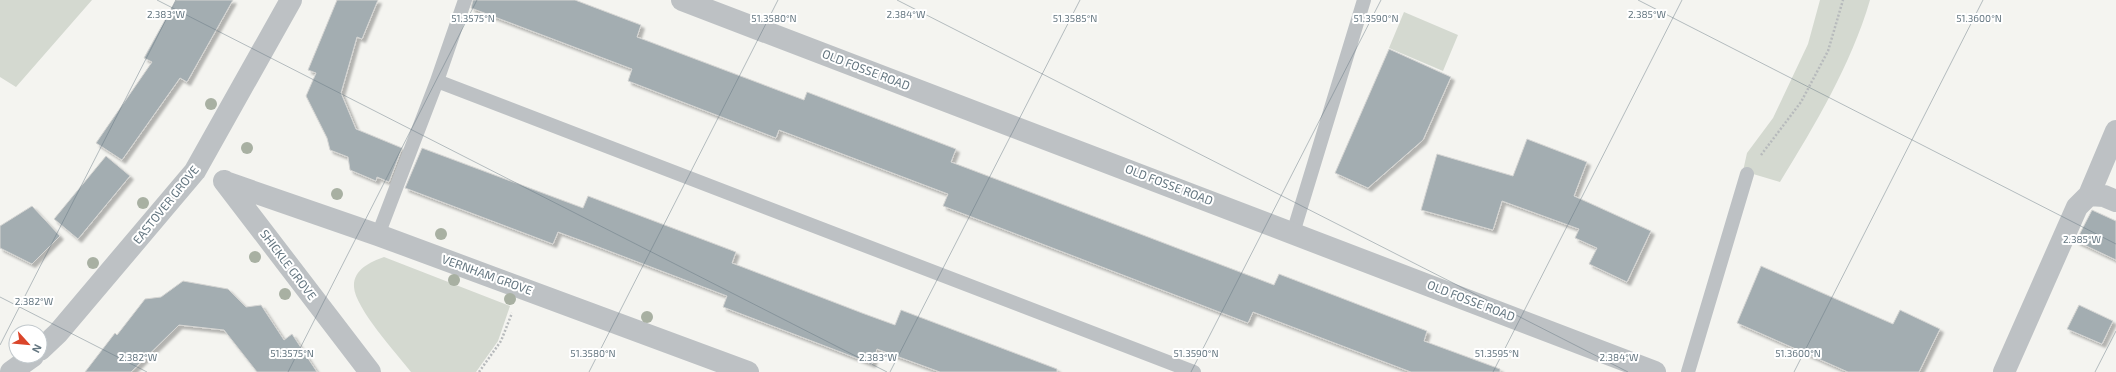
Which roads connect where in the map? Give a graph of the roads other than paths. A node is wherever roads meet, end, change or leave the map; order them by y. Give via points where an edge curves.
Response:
1 (291, 0) edge
2 (464, 0) edge
3 (682, 0) edge
4 (1364, 0) edge
5 (437, 81) junction
6 (2116, 131) edge
7 (196, 171) junction
8 (1746, 174) road end
9 (225, 182) junction
10 (2089, 194) junction
11 (2116, 201) edge
12 (1294, 233) junction
13 (378, 234) junction
14 (48, 342) edge
15 (22, 364) edge
16 (11, 372) edge
17 (370, 372) edge
18 (748, 372) edge
19 (1194, 372) edge
20 (1655, 372) edge
21 (1688, 372) edge
22 (2004, 372) edge

1 - 7 street, EASTOVER GROVE
2 - 5 lane
3 - 12 street, OLD FOSSE ROAD
4 - 12 lane
5 - 13 lane
5 - 19 lane
6 - 10 street
7 - 9 street
7 - 14 street, EASTOVER GROVE
8 - 21 lane
9 - 13 street, VERNHAM GROVE
9 - 17 street, SHICKLE GROVE
10 - 11 street
10 - 22 street via 2077,207
12 - 20 street, OLD FOSSE ROAD
13 - 18 street, VERNHAM GROVE
15 - 16 street

